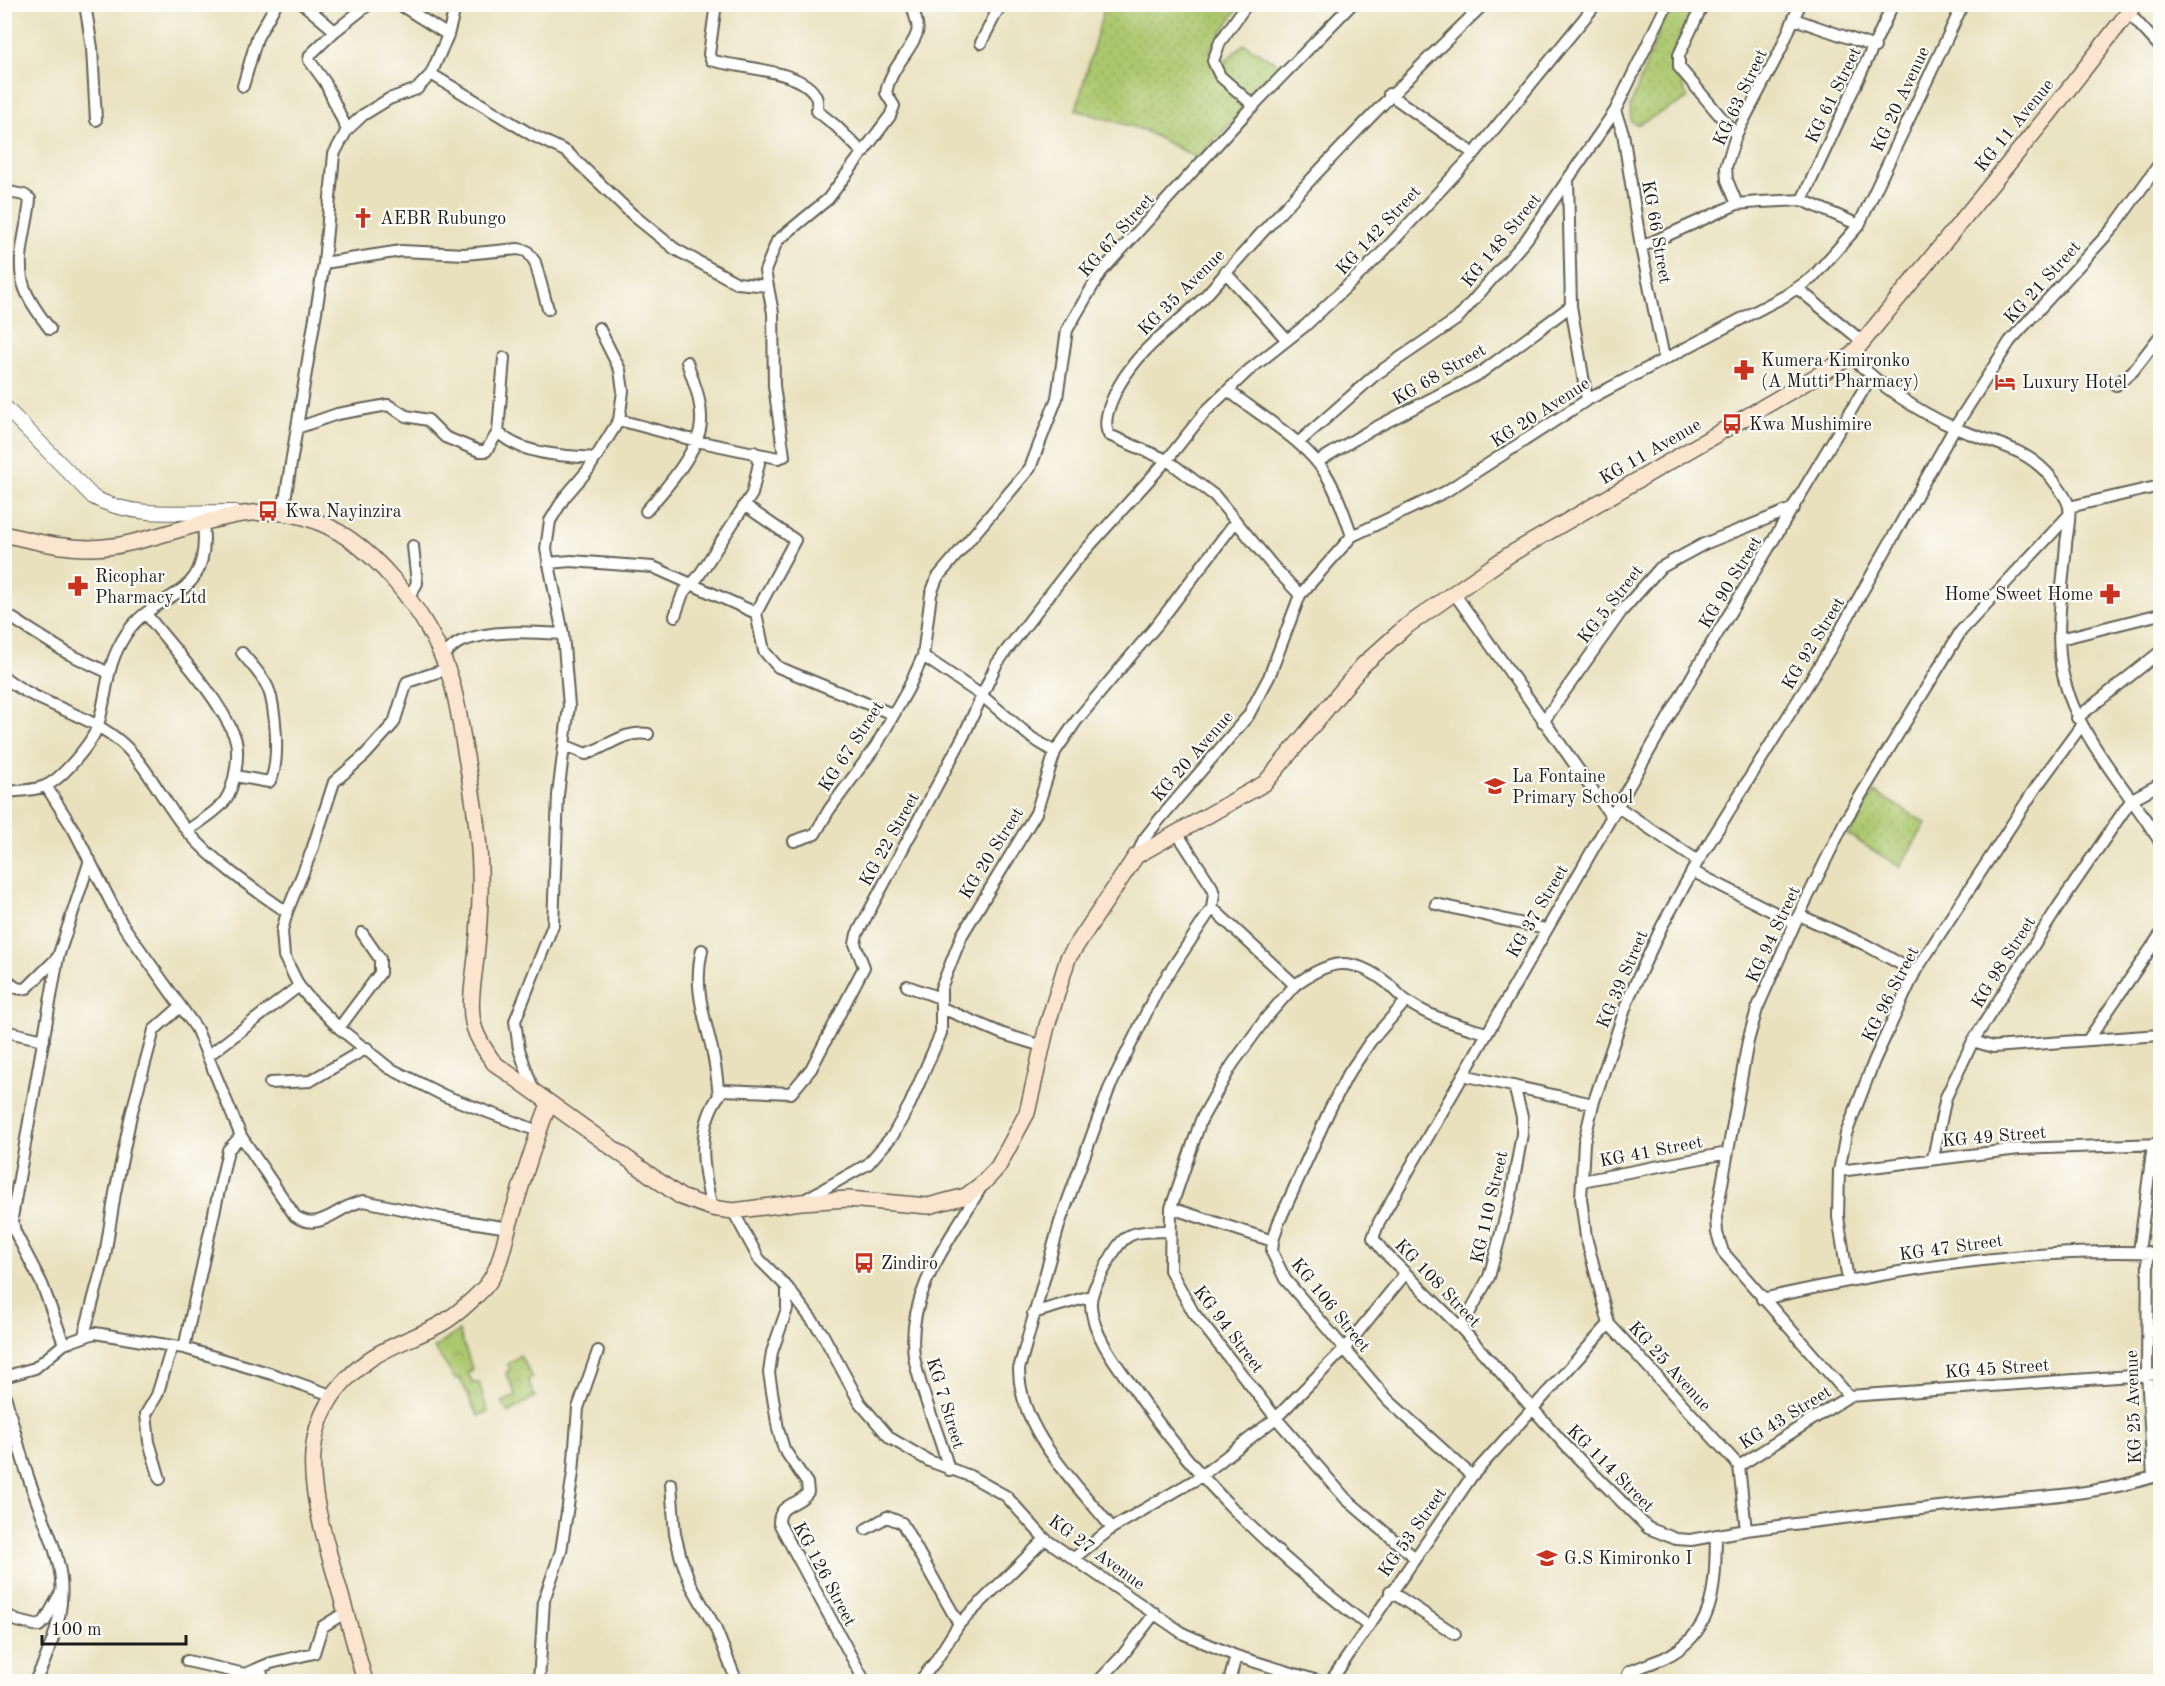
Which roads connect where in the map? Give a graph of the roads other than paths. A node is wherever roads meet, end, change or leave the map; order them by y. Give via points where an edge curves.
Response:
1 (84, 4) edge
2 (276, 4) edge
3 (303, 4) edge
4 (369, 4) edge
5 (399, 4) edge
6 (456, 4) edge
7 (716, 4) edge
8 (913, 4) edge
9 (1003, 4) edge
10 (1247, 4) edge
11 (1352, 4) edge
12 (1484, 4) edge
13 (1596, 4) edge
14 (1667, 4) edge
15 (1703, 4) edge
16 (1800, 4) edge
17 (1893, 4) edge
18 (1963, 4) edge
19 (2131, 8) edge
20 (1794, 19) junction
21 (335, 31) junction
22 (448, 34) junction
23 (981, 43) dead end
24 (1875, 47) junction
25 (2160, 47) edge
26 (431, 74) junction
27 (243, 86) dead end
28 (1389, 94) junction
29 (1254, 106) junction
30 (1615, 111) junction
31 (96, 120) dead end
32 (347, 130) junction
33 (1736, 135) junction
34 (863, 153) junction
35 (1473, 154) junction
36 (2160, 163) edge
37 (1568, 180) junction
38 (4, 191) edge
39 (1802, 200) junction
40 (1737, 204) junction
41 (1859, 225) junction
42 (1641, 247) junction
43 (324, 263) junction
44 (1225, 272) junction
45 (768, 286) junction
46 (1797, 288) junction
47 (1571, 306) junction
48 (548, 309) dead end
49 (599, 328) dead end
50 (50, 329) dead end
51 (2160, 336) edge
52 (1286, 339) junction
53 (1863, 342) junction
54 (1851, 356) junction
55 (504, 358) dead end
56 (1664, 358) junction
57 (687, 362) dead end
58 (1871, 377) junction
59 (2116, 385) dead end
60 (1229, 391) junction
61 (1587, 400) junction
62 (4, 406) edge
63 (620, 420) junction
64 (1955, 427) junction
65 (297, 428) junction
66 (498, 432) junction
67 (697, 441) junction
68 (1298, 443) junction
69 (754, 452) junction
70 (596, 458) junction
71 (1167, 460) junction
72 (1317, 462) junction
73 (2160, 486) edge
74 (744, 505) junction
75 (1794, 508) junction
76 (646, 511) dead end
77 (2069, 511) junction
78 (252, 512) junction
79 (283, 512) junction
80 (1236, 521) junction
81 (203, 523) junction
82 (4, 534) edge
83 (1352, 536) junction
84 (413, 546) dead end
85 (548, 563) junction
86 (690, 585) junction
87 (1454, 592) junction
88 (1300, 595) junction
89 (408, 599) junction
90 (4, 613) edge
91 (756, 613) junction
92 (2160, 614) edge
93 (147, 615) junction
94 (675, 616) dead end
95 (563, 634) junction
96 (2060, 639) junction
97 (242, 652) dead end
98 (2160, 652) edge
99 (923, 656) junction
100 (444, 663) junction
101 (107, 672) junction
102 (4, 677) edge
103 (981, 695) junction
104 (892, 714) junction
105 (1543, 722) junction
106 (2079, 722) junction
107 (98, 725) junction
108 (648, 734) dead end
109 (566, 746) junction
110 (1055, 752) junction
111 (235, 776) junction
112 (2160, 784) edge
113 (46, 786) junction
114 (4, 792) edge
115 (2132, 799) junction
116 (1615, 811) junction
117 (187, 831) junction
118 (1177, 833) junction
119 (794, 841) dead end
120 (2160, 842) edge
121 (1136, 856) junction
122 (90, 860) junction
123 (1698, 861) junction
124 (1692, 871) junction
125 (1436, 904) dead end
126 (1212, 908) junction
127 (287, 912) junction
128 (1797, 919) junction
129 (1545, 929) junction
130 (362, 933) dead end
131 (2160, 935) edge
132 (702, 950) dead end
133 (57, 957) junction
134 (1915, 972) junction
135 (4, 975) edge
136 (1295, 985) junction
137 (299, 986) junction
138 (907, 986) dead end
139 (1406, 1001) junction
140 (941, 1003) junction
141 (180, 1007) junction
142 (339, 1028) junction
143 (4, 1031) edge
144 (1486, 1034) junction
145 (2160, 1035) edge
146 (44, 1040) junction
147 (2088, 1040) junction
148 (1973, 1041) junction
149 (1042, 1046) junction
150 (367, 1048) junction
151 (209, 1055) junction
152 (1463, 1075) junction
153 (270, 1083) dead end
154 (1514, 1086) junction
155 (536, 1095) junction
156 (719, 1096) junction
157 (549, 1104) junction
158 (1593, 1104) junction
159 (538, 1131) junction
160 (241, 1136) junction
161 (2157, 1144) edge
162 (1727, 1153) junction
163 (1933, 1158) junction
164 (1839, 1171) junction
165 (1582, 1181) junction
166 (983, 1183) junction
167 (801, 1202) junction
168 (712, 1208) junction
169 (1171, 1208) junction
170 (733, 1211) junction
171 (508, 1228) junction
172 (1169, 1231) junction
173 (1273, 1241) junction
174 (2144, 1252) junction
175 (2160, 1253) edge
176 (1405, 1274) junction
177 (1848, 1280) junction
178 (787, 1287) junction
179 (1091, 1296) junction
180 (1762, 1299) junction
181 (1033, 1313) junction
182 (1609, 1324) junction
183 (1461, 1328) junction
184 (84, 1335) junction
185 (64, 1344) junction
186 (172, 1347) junction
187 (184, 1348) junction
188 (1345, 1348) junction
189 (598, 1351) dead end
190 (2147, 1374) junction
191 (2160, 1374) edge
192 (4, 1377) edge
193 (4, 1392) edge
194 (333, 1396) junction
195 (1849, 1396) junction
196 (1532, 1410) junction
197 (1276, 1418) junction
198 (1738, 1466) junction
199 (949, 1470) junction
200 (1472, 1476) junction
201 (1200, 1477) junction
202 (2157, 1478) edge
203 (160, 1479) dead end
204 (671, 1484) dead end
205 (1113, 1528) junction
206 (866, 1529) dead end
207 (1746, 1530) junction
208 (1716, 1535) junction
209 (1045, 1539) junction
210 (1414, 1557) junction
211 (1074, 1558) junction
212 (62, 1589) junction
213 (1390, 1591) junction
214 (345, 1612) junction
215 (4, 1613) edge
216 (1155, 1613) junction
217 (959, 1624) junction
218 (1367, 1625) junction
219 (1455, 1634) dead end
220 (1236, 1656) junction
221 (187, 1661) dead end
222 (261, 1668) junction
223 (34, 1682) edge
224 (263, 1682) edge
225 (365, 1682) edge
226 (539, 1682) edge
227 (737, 1682) edge
228 (865, 1682) edge
229 (919, 1682) edge
230 (1098, 1682) edge
231 (1229, 1682) edge
232 (1321, 1682) edge
233 (1330, 1682) edge
234 (1625, 1682) edge

1 - 31 street via 92,48
2 - 27 street via 257,38
3 - 21 street
4 - 21 street
5 - 22 street
6 - 22 street
7 - 34 street via 711,60 777,73 804,85 816,96 819,113
8 - 34 street via 917,33 888,81 886,93 894,106
9 - 23 street
10 - 29 street via 1220,42 1213,61 1220,76
11 - 29 street, KG 67 Street
12 - 28 street, KG 35 Avenue
13 - 35 street, KG 142 Street
14 - 30 street, KG 148 Street
15 - 33 street via 1679,55 1678,67
16 - 20 street, KG 63 Street
17 - 24 street, KG 61 Street
18 - 41 street, KG 20 Avenue
19 - 25 street
19 - 53 main road, KG 11 Avenue
20 - 24 street
20 - 33 street, KG 63 Street
21 - 32 street via 309,60 325,82
22 - 26 street
24 - 39 street, KG 61 Street
26 - 32 street via 417,88 389,99
26 - 45 street via 567,152 675,249 737,283
28 - 35 street
28 - 44 street, KG 35 Avenue
29 - 99 street, KG 67 Street via 1091,287 1067,330 1057,398 1035,457 1022,479 938,578 931,594
30 - 37 street, KG 148 Street
30 - 42 street, KG 66 Street via 1623,133
32 - 43 street via 334,154 330,176
33 - 40 street, KG 63 Street via 1725,167
34 - 45 street via 828,199 777,242 765,271
35 - 52 street, KG 142 Street via 1341,293
36 - 64 street, KG 21 Street via 2113,228 2010,341
37 - 47 street
37 - 68 street, KG 148 Street via 1526,240 1457,319 1375,375
38 - 50 street via 30,199 23,241 24,287
39 - 40 street
39 - 41 street
40 - 42 street
41 - 46 street, KG 20 Avenue via 1832,258
42 - 56 street, KG 66 Street
43 - 48 street via 401,251 465,254 518,249 532,255
43 - 65 street
44 - 52 street
44 - 71 street, KG 35 Avenue via 1129,370 1106,417 1109,435
45 - 69 street via 773,313 774,386 785,454 778,458
46 - 53 street
46 - 56 street, KG 20 Avenue
47 - 61 street
47 - 72 street, KG 68 Street via 1479,374
49 - 63 street via 620,370
51 - 59 street via 2133,371
52 - 60 street, KG 142 Street
53 - 54 main road, KG 11 Avenue
54 - 58 street
54 - 87 main road, KG 11 Avenue via 1509,555
55 - 66 street
56 - 61 street, KG 20 Avenue
57 - 67 street via 701,408
58 - 64 street
58 - 75 street, KG 90 Street
60 - 68 street
60 - 71 street, KG 142 Street via 1205,412
61 - 83 street, KG 20 Avenue via 1465,480
62 - 78 street via 93,497 107,505 149,511
63 - 67 street
63 - 70 street
64 - 77 street via 2025,454 2043,468
64 - 123 street, KG 92 Street via 1831,647
65 - 66 street via 337,414 383,405 406,416 428,420 445,437 479,451 486,451
65 - 79 street
66 - 70 street via 507,442 528,449
67 - 69 street
67 - 76 street
68 - 72 street
69 - 74 street via 759,464 757,479
70 - 85 street via 550,521
71 - 80 street, KG 35 Avenue via 1215,496
71 - 103 street, KG 22 Street via 1074,563 1000,658
72 - 83 street via 1334,489
73 - 77 street
74 - 86 street
74 - 91 street via 795,540
75 - 105 street, KG 5 Street via 1704,544 1660,568 1622,612
75 - 116 street, KG 90 Street
77 - 96 street
77 - 128 street, KG 94 Street via 1962,631 1845,821
78 - 79 main road
78 - 81 main road
79 - 89 main road via 317,521 346,538 392,578
80 - 88 street, KG 35 Avenue
80 - 110 street, KG 20 Street
81 - 82 main road via 160,537 88,548
81 - 93 street via 205,555 201,565 178,594
83 - 88 street, KG 20 Avenue
84 - 89 street via 417,583
85 - 86 street via 639,565
85 - 95 street
86 - 91 street
86 - 94 street
87 - 105 street
87 - 118 main road, KG 11 Avenue via 1404,628 1363,665 1278,771 1256,790
88 - 121 street, KG 20 Avenue via 1269,677 1248,716 1159,820
89 - 100 main road via 435,639
90 - 101 street
91 - 104 street via 764,651 778,667
92 - 96 street
93 - 101 street via 130,628
93 - 111 street via 236,737
95 - 100 street via 524,632 477,637 458,642
95 - 109 street via 569,706
96 - 106 street via 2063,673
97 - 111 street via 267,685 271,697 274,765 269,782
98 - 106 street, KG 96 Street
99 - 103 street
99 - 104 street, KG 67 Street
100 - 127 street via 407,682 394,723 334,782
100 - 155 main road via 469,776 480,868 474,1025 481,1045 494,1063
101 - 107 street
102 - 107 street via 44,701
103 - 110 street
103 - 156 street, KG 22 Street via 952,760 857,934 855,944 864,967 804,1080 791,1093 735,1088 723,1090
104 - 119 street, KG 67 Street via 876,746 815,834
105 - 116 street
106 - 115 street
106 - 134 street, KG 96 Street
107 - 113 street via 80,754
107 - 117 street via 136,758
108 - 109 street via 626,735 586,754
109 - 155 street via 558,795 553,925 515,1022 519,1049
110 - 140 street, KG 20 Street via 1036,813 967,925 944,978
111 - 117 street via 224,802
112 - 115 street
113 - 114 street
113 - 122 street
115 - 120 street
115 - 148 street, KG 98 Street
116 - 123 street
116 - 129 street, KG 37 Street
117 - 127 street via 230,872
118 - 121 main road, KG 11 Avenue
118 - 126 street via 1212,887
121 - 149 main road via 1068,958
122 - 133 street
122 - 141 street via 122,924
123 - 124 street, KG 92 Street
124 - 128 street
124 - 158 street, KG 39 Street via 1640,971
125 - 129 street
126 - 136 street
126 - 181 street via 1167,975 1125,1053 1060,1222
127 - 137 street via 282,931 284,956
128 - 134 street via 1866,945
128 - 162 street, KG 94 Street via 1754,1020
129 - 144 street, KG 37 Street
130 - 142 street via 380,959 381,967
131 - 147 street
132 - 156 street via 697,972 700,1001
133 - 135 street via 27,988 14,987
133 - 146 street
134 - 164 street, KG 96 Street via 1857,1104
136 - 139 street via 1327,965 1353,965 1366,969
136 - 169 street, KG 94 Street via 1266,1017 1217,1087 1201,1120
137 - 142 street
137 - 151 street
138 - 140 street
139 - 144 street
139 - 173 street via 1347,1076 1299,1175
140 - 149 street via 1004,1034
140 - 167 street, KG 20 Street via 941,1033 893,1134 868,1164
141 - 151 street
141 - 184 street via 154,1030
142 - 150 street
143 - 146 street
144 - 152 street
145 - 147 street
146 - 185 street via 12,1218
147 - 148 street via 1993,1047
148 - 163 street, KG 98 Street via 1946,1097
149 - 166 main road via 1027,1113 998,1167
150 - 153 street via 310,1081
150 - 159 street via 389,1068 418,1083
151 - 160 street
152 - 154 street
152 - 176 street, KG 108 Street via 1373,1238
154 - 158 street
154 - 183 street, KG 110 Street via 1522,1134 1506,1218 1489,1278
155 - 157 main road
156 - 168 street via 702,1139 703,1168
157 - 159 main road
157 - 168 main road via 681,1197
158 - 165 street, KG 25 Avenue via 1584,1142
159 - 171 main road
160 - 171 street via 300,1219 323,1220 353,1202 364,1201
160 - 187 street via 228,1150
161 - 163 street, KG 49 Street via 2019,1149
161 - 174 street, KG 25 Avenue
162 - 165 street, KG 41 Street
162 - 180 street, KG 94 Street via 1717,1233 1724,1252
163 - 164 street, KG 49 Street
164 - 177 street, KG 96 Street via 1838,1217
165 - 182 street, KG 25 Avenue via 1586,1237
166 - 167 main road via 966,1196 928,1206 848,1199
166 - 199 street, KG 7 Street via 924,1285 914,1322 917,1366
167 - 170 main road
168 - 170 main road
169 - 172 street, KG 94 Street
169 - 173 street
170 - 178 street, KG 27 Avenue via 759,1259
171 - 194 main road via 495,1273 485,1287 442,1324 372,1358 349,1376
172 - 179 street via 1127,1235
172 - 197 street, KG 94 Street via 1168,1257 1175,1283
173 - 188 street, KG 106 Street via 1272,1252 1285,1279
174 - 175 street, KG 47 Street
174 - 177 street, KG 47 Street via 2013,1255
174 - 190 street, KG 25 Avenue
176 - 183 street, KG 108 Street
176 - 188 street
177 - 180 street, KG 47 Street
178 - 199 street, KG 27 Avenue via 822,1333 860,1403 879,1427 903,1448
178 - 228 street, KG 126 Street via 787,1309 769,1373 784,1449 807,1483 808,1492 781,1511 779,1523
179 - 181 street
179 - 201 street via 1095,1324 1106,1346
180 - 195 street, KG 94 Street
181 - 205 street via 1020,1369 1019,1387 1027,1410 1040,1436
182 - 196 street, KG 53 Street
182 - 198 street, KG 25 Avenue
183 - 196 street, KG 108 Street
184 - 185 street
184 - 186 street via 95,1333
185 - 192 street via 34,1368
186 - 187 street
186 - 203 street via 157,1395 146,1414
187 - 194 street
188 - 197 street
188 - 200 street, KG 106 Street via 1388,1400
189 - 226 street via 578,1408 561,1551 544,1600
190 - 191 street, KG 45 Street
190 - 195 street, KG 45 Street
190 - 202 street, KG 25 Avenue
193 - 212 street via 60,1566
194 - 214 main road via 317,1429 312,1481
195 - 198 street, KG 43 Street
196 - 200 street, KG 53 Street
196 - 208 street, KG 114 Street via 1648,1528 1676,1539
197 - 201 street
197 - 210 street, KG 94 Street via 1346,1499
198 - 207 street
199 - 209 street, KG 27 Avenue via 970,1476 1006,1496
200 - 210 street, KG 53 Street
201 - 205 street
201 - 218 street via 1270,1548
202 - 207 street, KG 25 Avenue via 2088,1494
204 - 227 street via 681,1558
205 - 211 street
206 - 217 street via 887,1517 903,1523
207 - 208 street, KG 114 Street
208 - 234 street via 1713,1589 1701,1629 1665,1658 1629,1672
209 - 211 street, KG 27 Avenue
209 - 217 street
210 - 213 street, KG 53 Street
211 - 216 street, KG 27 Avenue
212 - 215 street via 39,1626
212 - 223 street via 61,1618
213 - 218 street, KG 53 Street
213 - 219 street
214 - 222 street via 322,1627 314,1653
214 - 225 main road
216 - 220 street, KG 27 Avenue via 1184,1634
216 - 230 street
217 - 229 street
218 - 233 street, KG 53 Street
220 - 231 street
220 - 232 street, KG 27 Avenue
221 - 222 street via 245,1674
222 - 224 street

